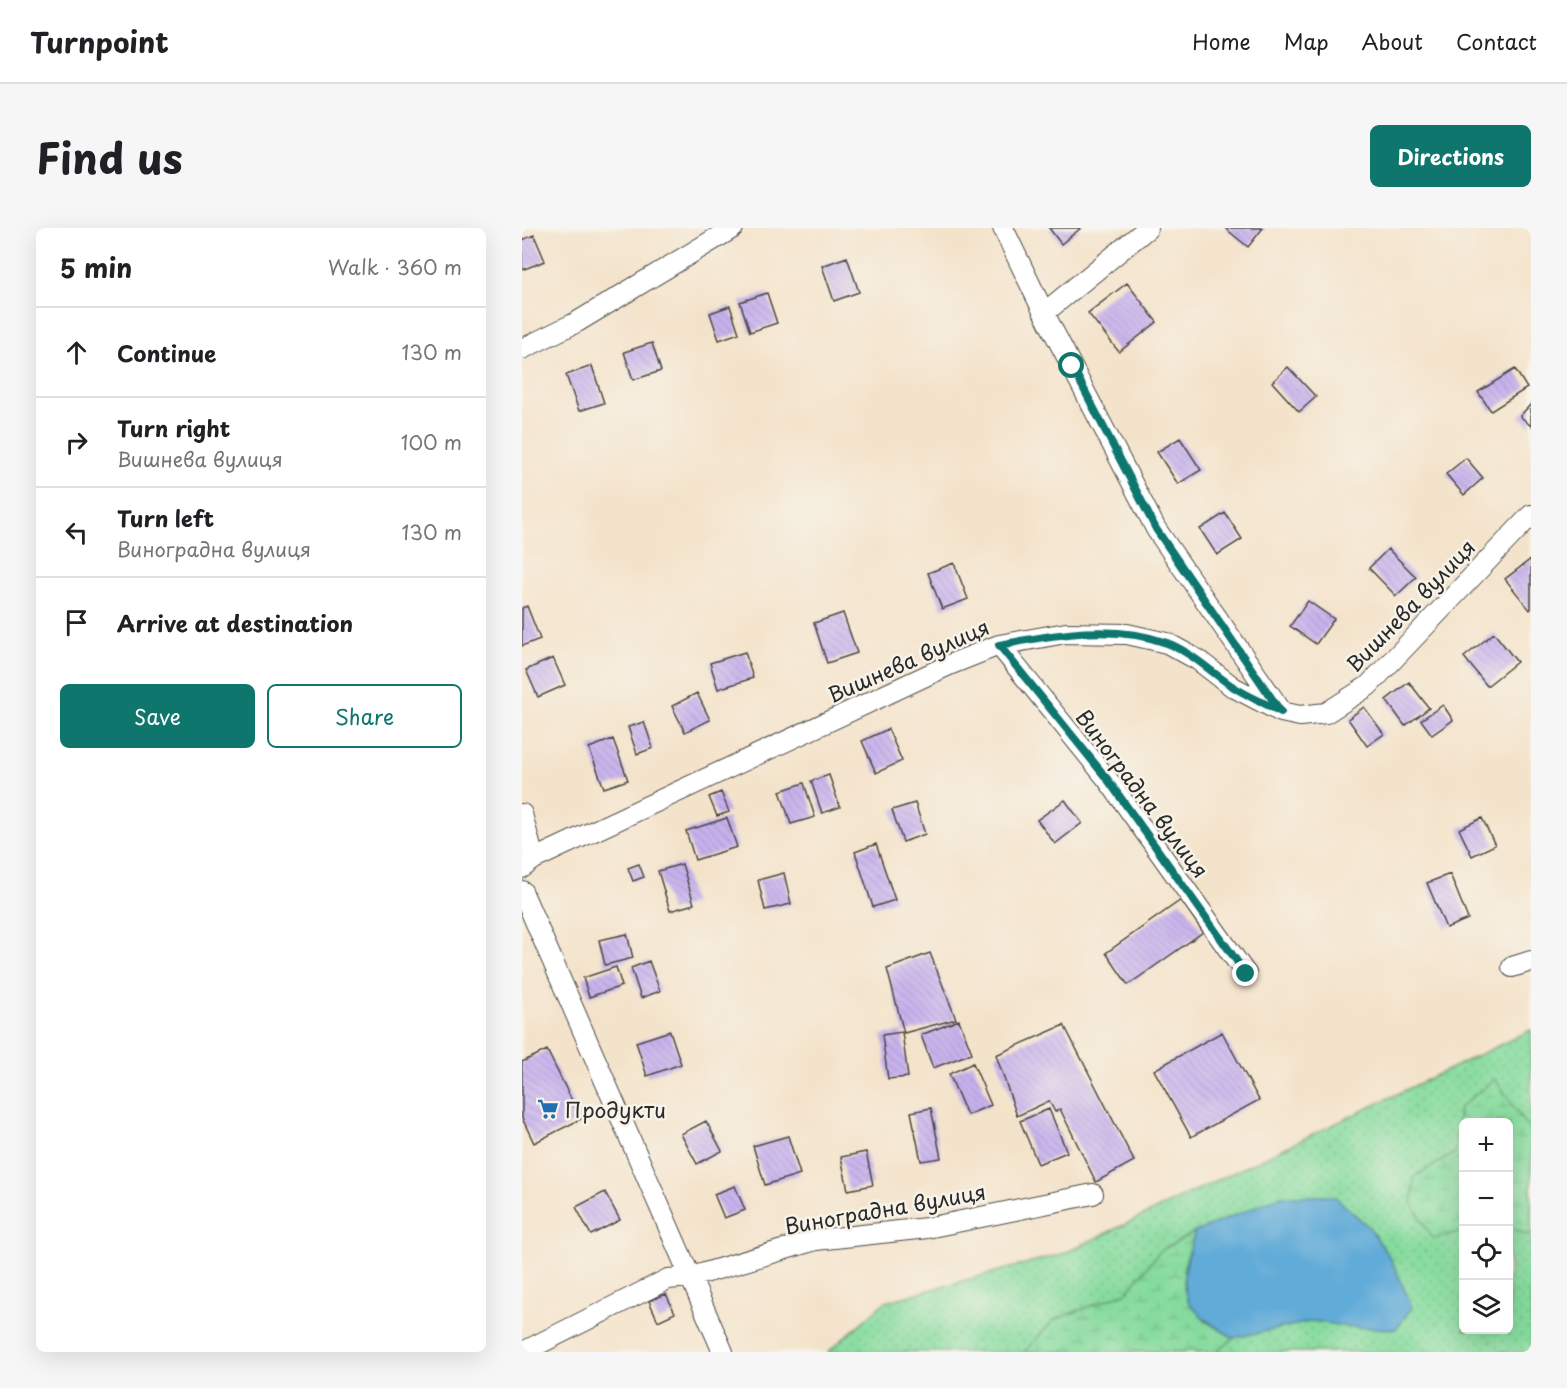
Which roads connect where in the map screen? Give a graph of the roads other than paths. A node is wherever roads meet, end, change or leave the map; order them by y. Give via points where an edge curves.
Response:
1 (734, 228) edge
2 (1003, 228) edge
3 (1148, 228) edge
4 (1044, 313) junction
5 (522, 349) edge
6 (1531, 515) edge
7 (999, 645) junction
8 (1281, 712) junction
9 (522, 814) edge
10 (528, 863) edge
11 (522, 891) edge
12 (1531, 960) edge
13 (1512, 967) dead end
14 (1246, 974) dead end
15 (1093, 1194) dead end
16 (691, 1277) junction
17 (523, 1352) edge
18 (723, 1352) edge

1 - 5 street via 577,322
2 - 4 street
3 - 4 street
4 - 8 street via 1156,529
6 - 8 street, Вишнева вулиця via 1368,686 1326,713 1300,716
7 - 8 street, Вишнева вулиця via 1066,633 1127,634 1167,643 1198,660 1233,687
7 - 10 street, Вишнева вулиця via 949,664
7 - 14 street, Виноградна вулиця via 1108,780
9 - 10 street
11 - 16 street
12 - 13 street
15 - 16 street, Виноградна вулиця via 927,1228 816,1240
16 - 17 street, Виноградна вулиця via 668,1279
16 - 18 street

